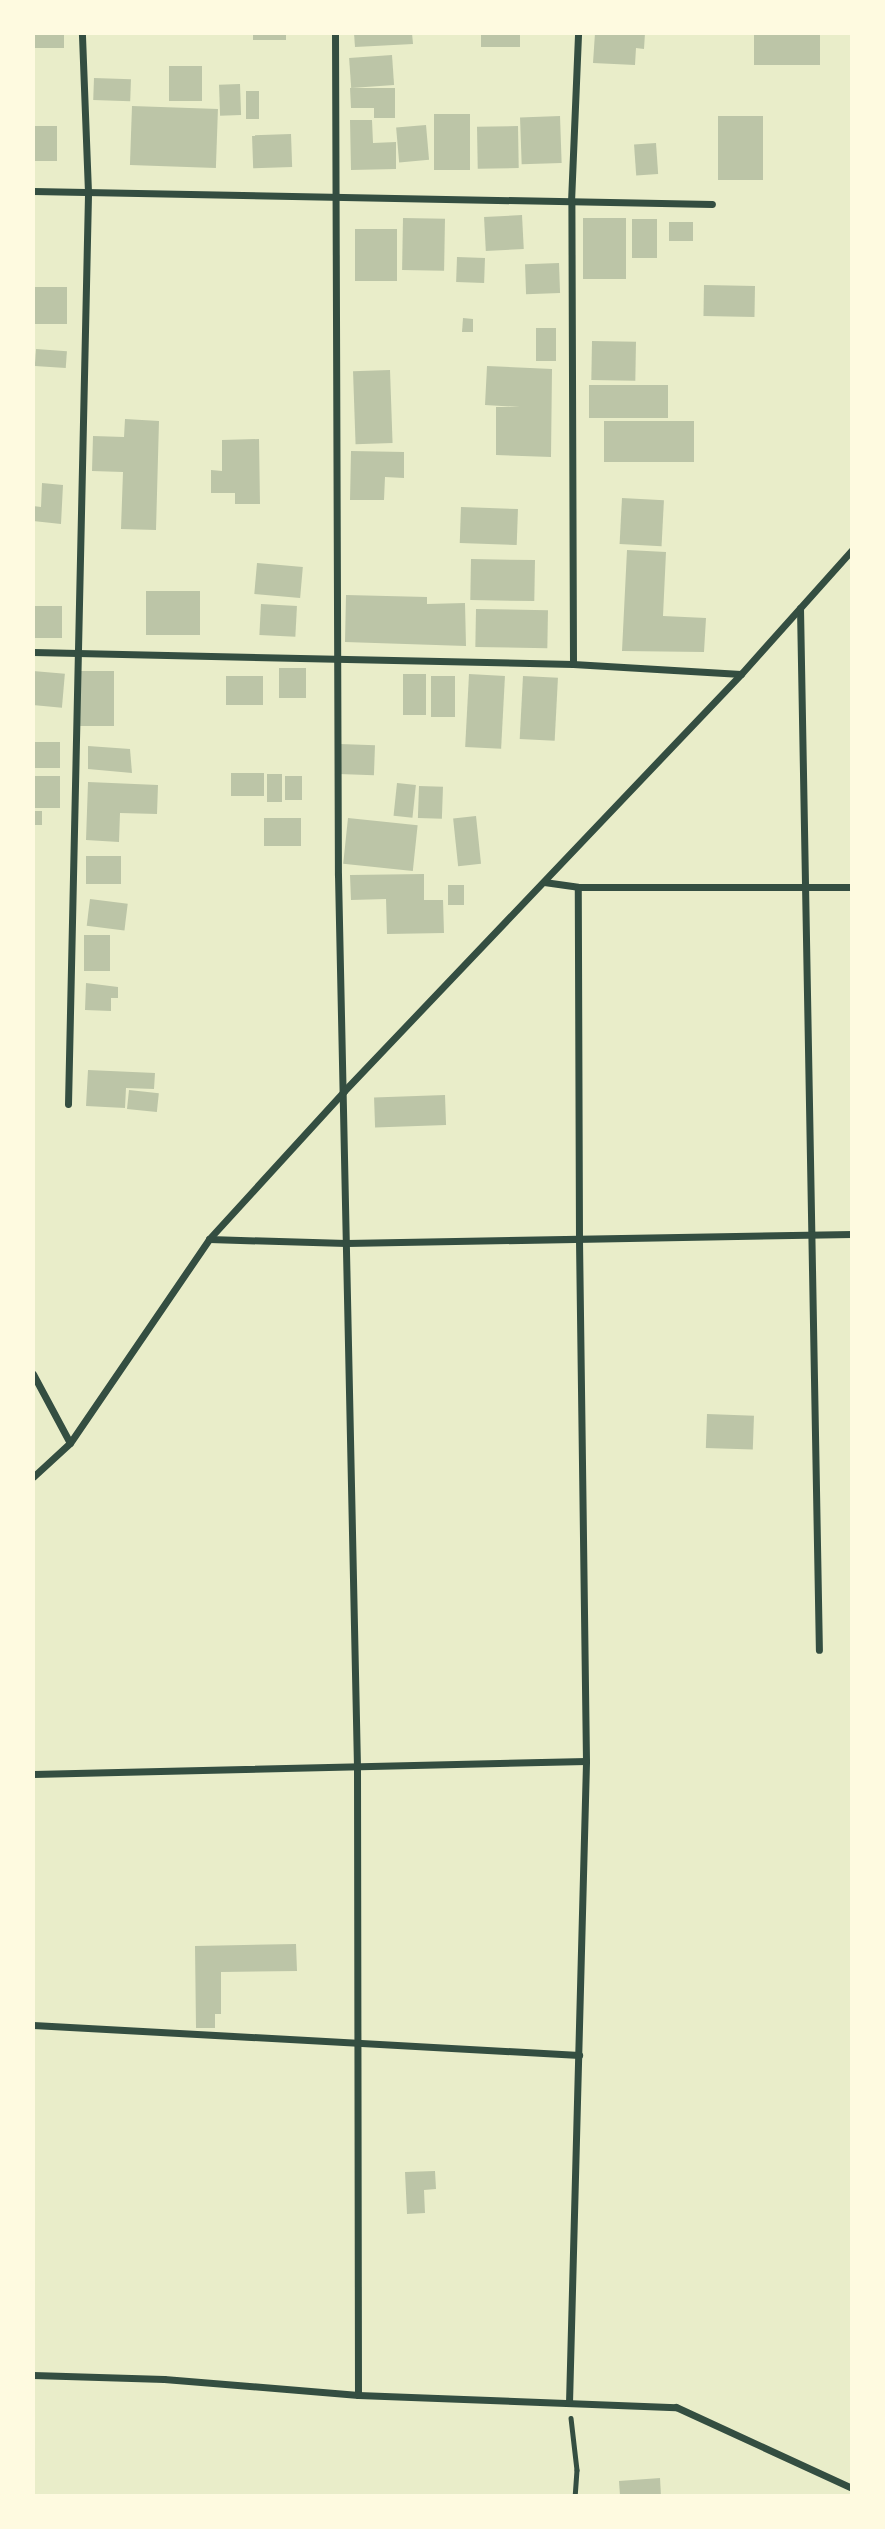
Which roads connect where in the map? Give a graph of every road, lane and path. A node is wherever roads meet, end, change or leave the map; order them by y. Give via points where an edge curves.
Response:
1 (82, 33) edge
2 (335, 33) edge
3 (578, 33) edge
4 (33, 191) edge
5 (88, 192) junction
6 (337, 196) junction
7 (571, 202) junction
8 (712, 204) dead end
9 (852, 550) edge
10 (800, 607) junction
11 (77, 652) junction
12 (33, 653) edge
13 (337, 660) junction
14 (573, 664) junction
15 (741, 674) junction
16 (544, 882) junction
17 (804, 886) junction
18 (578, 887) junction
19 (852, 887) edge
20 (344, 1091) junction
21 (68, 1104) dead end
22 (852, 1234) edge
23 (810, 1236) junction
24 (209, 1239) junction
25 (579, 1240) junction
26 (346, 1243) junction
27 (33, 1374) edge
28 (70, 1443) junction
29 (33, 1477) edge
30 (819, 1650) dead end
31 (586, 1762) junction
32 (357, 1768) junction
33 (33, 1774) edge
34 (33, 2025) edge
35 (358, 2044) junction
36 (579, 2055) junction
37 (33, 2375) edge
38 (358, 2395) junction
39 (569, 2403) junction
40 (852, 2488) edge
41 (575, 2496) edge

1 - 5 street
2 - 6 street
3 - 7 street
4 - 5 street
5 - 6 street
5 - 11 street
6 - 7 street
6 - 13 street
7 - 8 street
7 - 14 street
9 - 10 street
10 - 15 street
10 - 17 street
11 - 12 street
11 - 13 street
11 - 21 street
13 - 14 street
13 - 20 street
14 - 15 street
15 - 16 street
16 - 18 street
16 - 20 street
17 - 18 street
17 - 19 street
17 - 23 street
18 - 25 street
20 - 24 street
20 - 26 street
22 - 23 street
23 - 25 street
23 - 30 street
24 - 26 street
24 - 28 street
25 - 26 street
25 - 31 street
26 - 32 street
27 - 28 street
28 - 29 street
31 - 32 street
31 - 36 street
32 - 33 street
32 - 35 street
34 - 35 street
35 - 36 street
35 - 38 street
36 - 39 street
37 - 38 street via 164,2379
38 - 39 street
39 - 40 street via 676,2407
39 - 41 path via 577,2470

